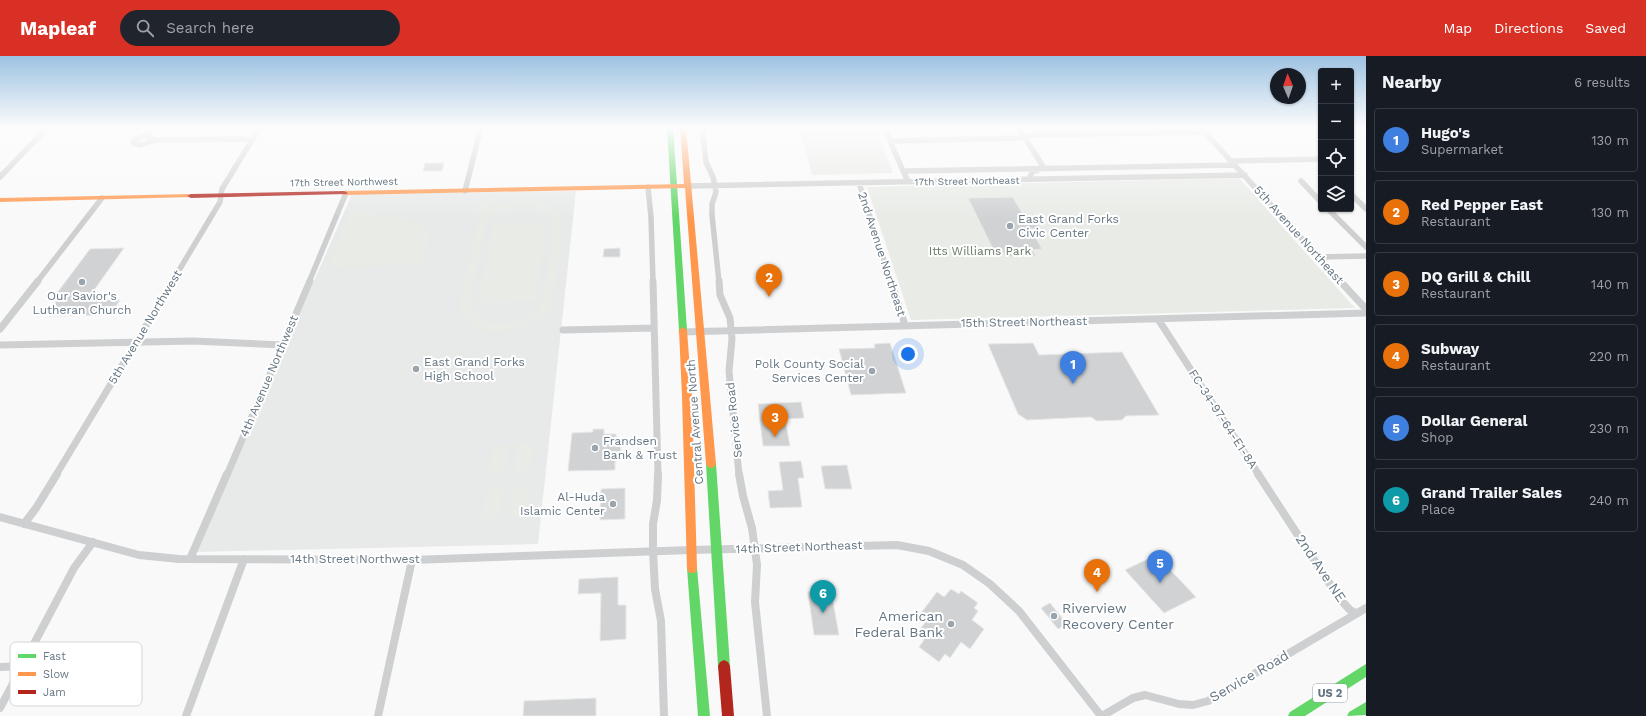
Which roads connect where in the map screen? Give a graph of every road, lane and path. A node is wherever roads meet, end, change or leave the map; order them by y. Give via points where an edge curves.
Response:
1 (18, 158) edge
2 (241, 158) edge
3 (473, 158) edge
4 (672, 158) edge
5 (686, 158) edge
6 (706, 158) edge
7 (898, 158) edge
8 (1037, 158) edge
9 (1228, 158) edge
10 (1318, 159) edge
11 (1233, 163) junction
12 (1044, 168) junction
13 (904, 171) junction
14 (1245, 175) junction
15 (0, 177) edge
16 (1029, 179) junction
17 (1301, 181) dead end
18 (908, 182) junction
19 (859, 183) junction
20 (688, 186) junction
21 (715, 186) junction
22 (648, 187) junction
23 (674, 187) junction
24 (465, 191) junction
25 (346, 193) junction
26 (221, 195) junction
27 (1354, 197) edge
28 (102, 198) junction
29 (1318, 199) edge
30 (0, 200) edge
31 (1366, 209) edge
32 (1331, 212) edge
33 (1366, 248) edge
34 (1366, 256) edge
35 (1319, 257) junction
36 (1366, 309) edge
37 (1366, 313) edge
38 (1158, 319) junction
39 (905, 325) junction
40 (654, 328) junction
41 (0, 329) edge
42 (563, 330) dead end
43 (731, 330) junction
44 (700, 331) junction
45 (682, 332) junction
46 (136, 341) junction
47 (0, 345) edge
48 (283, 345) junction
49 (0, 517) edge
50 (1288, 519) joint
51 (24, 524) junction
52 (93, 542) junction
53 (755, 548) junction
54 (715, 549) junction
55 (691, 550) junction
56 (653, 551) junction
57 (190, 559) junction
58 (244, 559) junction
59 (412, 560) junction
60 (1366, 608) edge
61 (1356, 613) junction
62 (34, 642) edge
63 (1366, 670) edge
64 (10, 688) edge
65 (0, 708) edge
66 (1366, 708) edge
67 (186, 716) edge
68 (378, 716) edge
69 (664, 716) edge
70 (704, 716) edge
71 (728, 716) edge
72 (767, 716) edge
73 (1101, 716) edge
74 (1294, 716) edge
75 (1353, 716) edge

1 - 15 street
2 - 26 street, 5th Avenue Northwest via 222,189
3 - 24 street
4 - 23 main road, Central Avenue North
5 - 20 main road, Central Avenue North
6 - 21 street, Service Road
7 - 13 street
8 - 12 street
9 - 11 street, 5th Avenue Northeast
10 - 11 street
11 - 12 street
11 - 14 street, 5th Avenue Northeast
12 - 13 street
12 - 16 street via 1032,172
13 - 18 street
14 - 16 street, 17th Street Northeast
14 - 35 street, 5th Avenue Northeast
16 - 18 street, 17th Street Northeast
17 - 29 street
18 - 19 street, 17th Street Northeast
19 - 21 street, 17th Street Northeast
19 - 39 street, 2nd Avenue Northeast
20 - 21 street, 17th Street Northeast
20 - 23 main road, 17th Street Northwest
20 - 44 main road, Central Avenue North
21 - 43 street, Service Road via 712,215 719,287 730,318
22 - 23 main road, 17th Street Northwest
22 - 24 main road, 17th Street Northwest
22 - 40 street
23 - 45 main road, Central Avenue North
24 - 25 main road, 17th Street Northwest
25 - 26 main road, 17th Street Northwest
25 - 48 street, 4th Avenue Northwest
26 - 28 main road, 17th Street Northwest
26 - 46 street, 5th Avenue Northwest via 220,202
27 - 31 street
28 - 30 main road, 17th Street Northwest
28 - 41 street
32 - 33 street
34 - 35 street
35 - 36 street, 5th Avenue Northeast
37 - 38 street, 15th Street Northeast
38 - 39 street, 15th Street Northeast
38 - 50 street, FC-34-97-64-E1-8A
39 - 43 street, 15th Street Northeast
40 - 42 street
40 - 56 street via 658,483
43 - 44 street, 15th Street Northeast
43 - 53 street, Service Road via 729,370 740,480
44 - 45 street, 15th Street Northeast
44 - 54 main road, Central Avenue North
45 - 55 main road, Central Avenue North via 687,397
46 - 47 street
46 - 48 street via 215,341
46 - 51 street, 5th Avenue Northwest
48 - 57 street, 4th Avenue Northwest
49 - 51 street, 14th Street Northwest
50 - 61 street, 2nd Ave NE via 1339,598
51 - 52 street, 14th Street Northwest
52 - 57 street, 14th Street Northwest via 152,557
52 - 62 street via 74,568
53 - 54 street, 14th Street Northeast
53 - 72 street, Service Road via 755,613
53 - 73 street, 14th Street Northeast via 897,545 929,551 963,565 982,577 1019,612
54 - 55 street, 14th Street Northwest
54 - 71 main road, Central Avenue North
55 - 56 street, 14th Street Northwest
55 - 70 main road, Central Avenue North
56 - 59 street, 14th Street Northwest
56 - 69 street via 661,621
57 - 58 street, 14th Street Northwest
58 - 59 street, 14th Street Northwest
58 - 67 street
59 - 68 street
60 - 61 street, Service Road
61 - 73 street, Service Road via 1208,701 1193,705 1179,704 1145,695 1133,698
63 - 74 main road, US 2
64 - 65 street
66 - 75 main road, US 2

